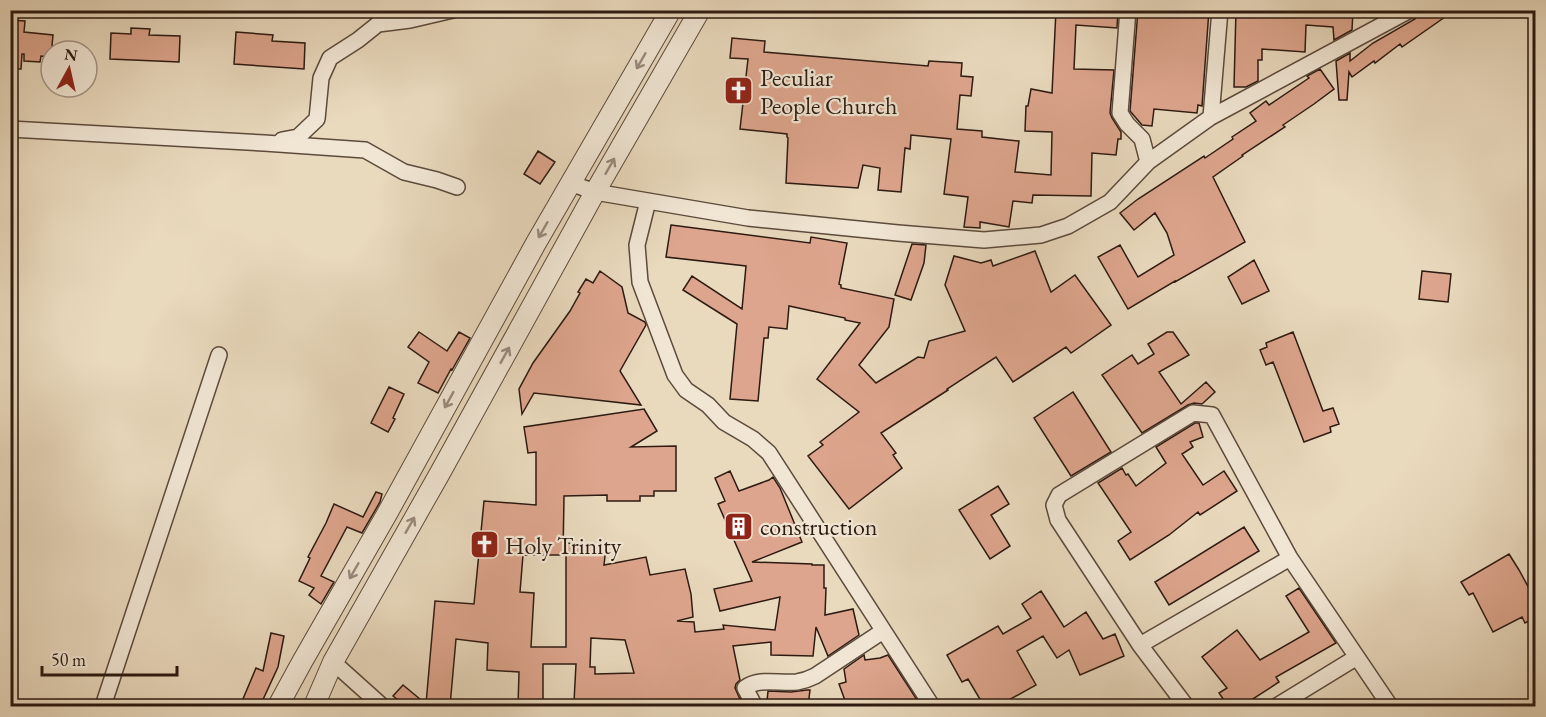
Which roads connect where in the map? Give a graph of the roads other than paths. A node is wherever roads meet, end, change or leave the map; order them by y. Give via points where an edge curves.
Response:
1 (453, 10) edge
2 (671, 10) edge
3 (700, 10) edge
4 (1128, 10) edge
5 (1220, 10) edge
6 (1408, 11) edge
7 (1211, 117) junction
8 (10, 129) edge
9 (264, 143) junction
10 (1148, 162) junction
11 (570, 183) junction
12 (457, 187) dead end
13 (594, 192) junction
14 (648, 201) junction
15 (219, 355) dead end
16 (1290, 558) junction
17 (883, 631) junction
18 (1140, 645) junction
19 (1357, 657) junction
20 (333, 662) junction
21 (103, 706) edge
22 (278, 706) edge
23 (314, 706) edge
24 (382, 706) edge
25 (753, 706) edge
26 (932, 706) edge
27 (1186, 706) edge
28 (1277, 706) edge
29 (1390, 706) edge

1 - 9 street via 378,24 330,58 321,78 317,119 298,137
2 -> 11 street
13 -> 3 street
4 - 10 street via 1120,113 1142,139
5 - 7 street
6 - 7 street
7 - 10 street
8 - 9 street
9 - 12 street via 365,150 404,172
10 - 14 street via 1110,202 1068,226 1041,235 984,240 748,218
11 - 13 street
11 -> 22 street
13 - 14 street
20 -> 13 street
14 - 17 street via 638,246 640,282 675,375 686,390 724,422 769,453
15 - 21 street
16 - 18 street
16 - 18 street via 1212,415 1193,413 1059,495 1054,505 1058,520
16 - 19 street
17 - 25 street via 806,680 751,683 745,688
17 - 26 street
18 - 27 street
19 - 28 street
19 - 29 street
20 - 23 street
20 - 24 street

